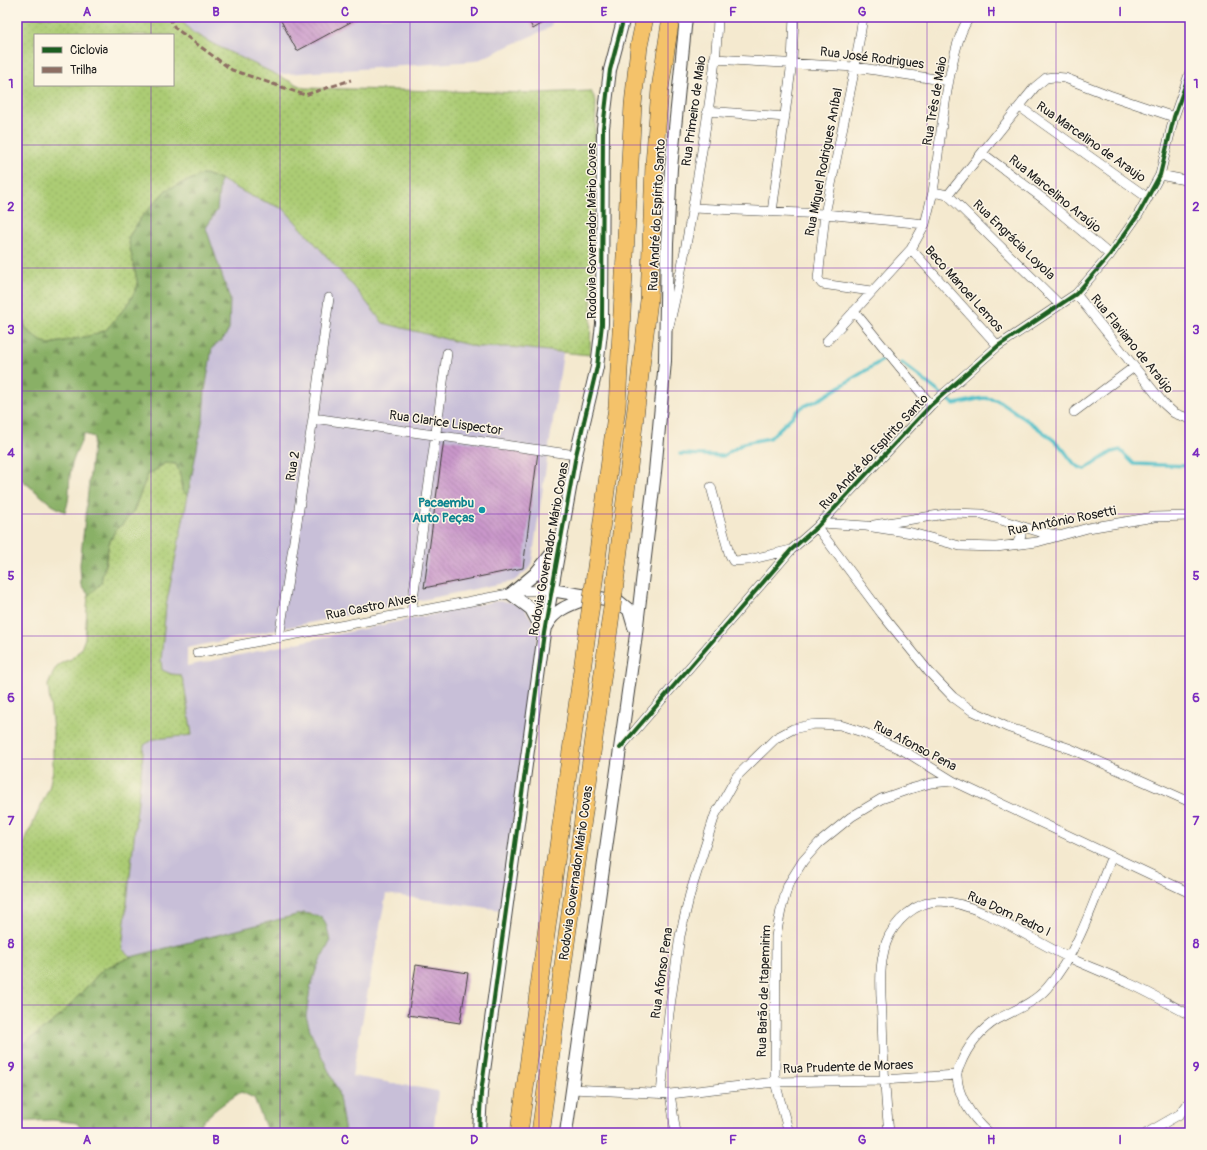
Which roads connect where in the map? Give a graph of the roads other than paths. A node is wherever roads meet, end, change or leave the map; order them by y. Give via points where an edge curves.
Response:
1 (624, 17) edge
2 (645, 17) edge
3 (671, 17) edge
4 (686, 17) edge
5 (718, 17) edge
6 (794, 17) edge
7 (863, 17) edge
8 (970, 17) edge
9 (714, 59) junction
10 (792, 62) junction
11 (855, 67) junction
12 (1190, 73) edge
13 (949, 81) junction
14 (1020, 107) junction
15 (707, 111) junction
16 (1174, 116) junction
17 (785, 117) junction
18 (982, 153) junction
19 (1160, 175) junction
20 (1190, 181) edge
21 (933, 192) junction
22 (948, 195) junction
23 (1148, 198) junction
24 (693, 208) junction
25 (772, 212) junction
26 (824, 214) junction
27 (925, 224) junction
28 (911, 249) junction
29 (1110, 255) junction
30 (871, 291) junction
31 (1076, 294) junction
32 (329, 298) dead end
33 (1060, 304) junction
34 (854, 311) junction
35 (666, 341) junction
36 (826, 341) dead end
37 (998, 346) junction
38 (447, 353) dead end
39 (1134, 367) junction
40 (930, 405) junction
41 (1074, 412) dead end
42 (313, 418) junction
43 (1190, 419) edge
44 (436, 435) junction
45 (576, 455) junction
46 (711, 487) dead end
47 (1190, 516) edge
48 (910, 518) junction
49 (819, 525) junction
50 (866, 526) junction
51 (1021, 526) junction
52 (912, 533) junction
53 (1062, 536) junction
54 (559, 543) junction
55 (1017, 544) junction
56 (791, 550) junction
57 (551, 590) junction
58 (510, 594) junction
59 (592, 594) junction
60 (411, 612) junction
61 (544, 633) junction
62 (279, 638) junction
63 (635, 642) junction
64 (197, 653) dead end
65 (620, 748) junction
66 (953, 781) junction
67 (1190, 802) edge
68 (1112, 856) junction
69 (1190, 893) edge
70 (1069, 958) junction
71 (1190, 1016) edge
72 (956, 1074) junction
73 (883, 1080) junction
74 (775, 1082) junction
75 (572, 1089) junction
76 (666, 1094) junction
77 (1190, 1101) edge
78 (479, 1133) edge
79 (520, 1133) edge
80 (540, 1133) edge
81 (566, 1133) edge
82 (676, 1133) edge
83 (789, 1133) edge
84 (889, 1133) edge
85 (989, 1133) edge
86 (1147, 1133) edge

1 - 45 street, Rodovia Governador Mário Covas via 610,70 602,128 600,345 594,383
2 - 59 highway, Rodovia Governador Mário Covas via 639,46 633,105 616,407
3 - 80 highway, Rodovia Governador Mário Covas, bridge via 660,89 654,164 649,300 614,592
4 - 35 street, Rua André do Espírito Santo via 668,206
5 - 9 street, Rua Primeiro de Maio
6 - 10 street
7 - 11 street, Rua Miguel Rodrigues Aníbal
8 - 13 street, Rua Três de Maio via 961,33
9 - 10 street, Rua José Rodrigues
9 - 15 street, Rua Primeiro de Maio
10 - 11 street, Rua José Rodrigues
10 - 17 street
11 - 13 street, Rua José Rodrigues
11 - 26 street, Rua Miguel Rodrigues Aníbal
12 - 16 street, Rua André do Espírito Santo
13 - 21 street, Rua Três de Maio
14 - 16 street via 1041,82 1054,76
14 - 18 street
14 - 23 street, Rua Marcelino de Araujo
15 - 17 street
15 - 24 street, Rua Primeiro de Maio
16 - 19 street, Rua André do Espírito Santo
17 - 25 street
18 - 22 street
18 - 29 street, Rua Marcelino Araújo via 1045,200
19 - 20 street
19 - 23 street, Rua André do Espírito Santo
21 - 22 street
21 - 27 street, Rua Três de Maio
22 - 33 street, Rua Engrácia Loyola
23 - 29 street, Rua André do Espírito Santo
24 - 25 street
24 - 35 street, Rua Primeiro de Maio via 684,263
25 - 26 street
26 - 27 street
26 - 30 street, Rua Miguel Rodrigues Aníbal via 819,282
27 - 28 street, Rua Três de Maio
28 - 30 street, Rua Três de Maio
28 - 37 street, Beco Manoel Lemos
29 - 31 street, Rua André do Espírito Santo
30 - 34 street, Rua Três de Maio
31 - 33 street, Rua André do Espírito Santo
31 - 39 street, Rua Flaviano de Araújo
32 - 42 street, Rua 2
33 - 37 street, Rua André do Espírito Santo
34 - 36 street, Rua Três de Maio
34 - 40 street
35 - 63 street, Rua André do Espírito Santo via 655,472
37 - 40 street, Rua André do Espírito Santo
38 - 44 street
39 - 41 street
39 - 43 street, Rua Flaviano de Araújo via 1164,404 1174,413
40 - 49 street, Rua André do Espírito Santo
42 - 44 street, Rua Clarice Lispector
42 - 62 street, Rua 2
44 - 45 street, Rua Clarice Lispector
44 - 60 street
45 - 54 street, Rodovia Governador Mário Covas
46 - 56 street via 733,561 741,562
47 - 53 street, Rua Antônio Rosetti via 1154,517 1088,528
48 - 50 street
48 - 51 street via 952,513 982,514
48 - 52 street
49 - 50 street, Rua Antônio Rosetti
49 - 56 street, Rua André do Espírito Santo
49 - 67 street via 882,614 953,697 971,710 1007,727 1071,749
50 - 52 street, Rua Antônio Rosetti
51 - 53 street
51 - 55 street via 1022,536
52 - 55 street, Rua Antônio Rosetti via 960,546 996,547
53 - 55 street, Rua Antônio Rosetti
54 - 57 street, Rodovia Governador Mário Covas
54 - 58 street via 535,574
56 - 65 street, Rua André do Espírito Santo
57 - 58 street, Rua Castro Alves
57 - 59 street
57 - 61 street, Rodovia Governador Mário Covas
58 - 60 street, Rua Castro Alves
58 - 61 street via 531,609
59 - 61 street via 557,612 549,621
59 - 63 street via 618,601 626,606 633,620
59 - 79 highway, Rodovia Governador Mário Covas, bridge
60 - 62 street, Rua Castro Alves
61 - 78 street, Rodovia Governador Mário Covas via 481,1093
62 - 64 street, Rua Castro Alves
63 - 65 street, Rua André do Espírito Santo
65 - 75 street, Rua André do Espírito Santo
66 - 68 street, Rua Afonso Pena
66 - 74 street, Rua Barão de Itapemirim via 931,783 881,799 851,817 819,843 803,861 788,885 776,936
66 - 76 street, Rua Afonso Pena via 906,752 865,733 840,725 814,724 794,729 776,738 737,776 715,815 690,894 679,944 669,1013
68 - 69 street, Rua Afonso Pena
68 - 70 street
70 - 71 street, Rua Dom Pedro I via 1129,983
70 - 72 street via 1046,989 1031,1002 997,1020 972,1041
70 - 73 street, Rua Dom Pedro I via 985,914 956,903 926,902 913,908 898,923 887,942 880,968
72 - 73 street, Rua Prudente de Moraes
72 - 85 street via 965,1104 977,1122
73 - 74 street, Rua Prudente de Moraes
73 - 84 street, Rua Dom Pedro I
74 - 76 street, Rua Prudente de Moraes
74 - 83 street, Rua Barão de Itapemirim
75 - 76 street, Rua Prudente de Moraes
75 - 81 street, Rua André do Espírito Santo
76 - 82 street, Rua Afonso Pena
77 - 86 street via 1180,1114

